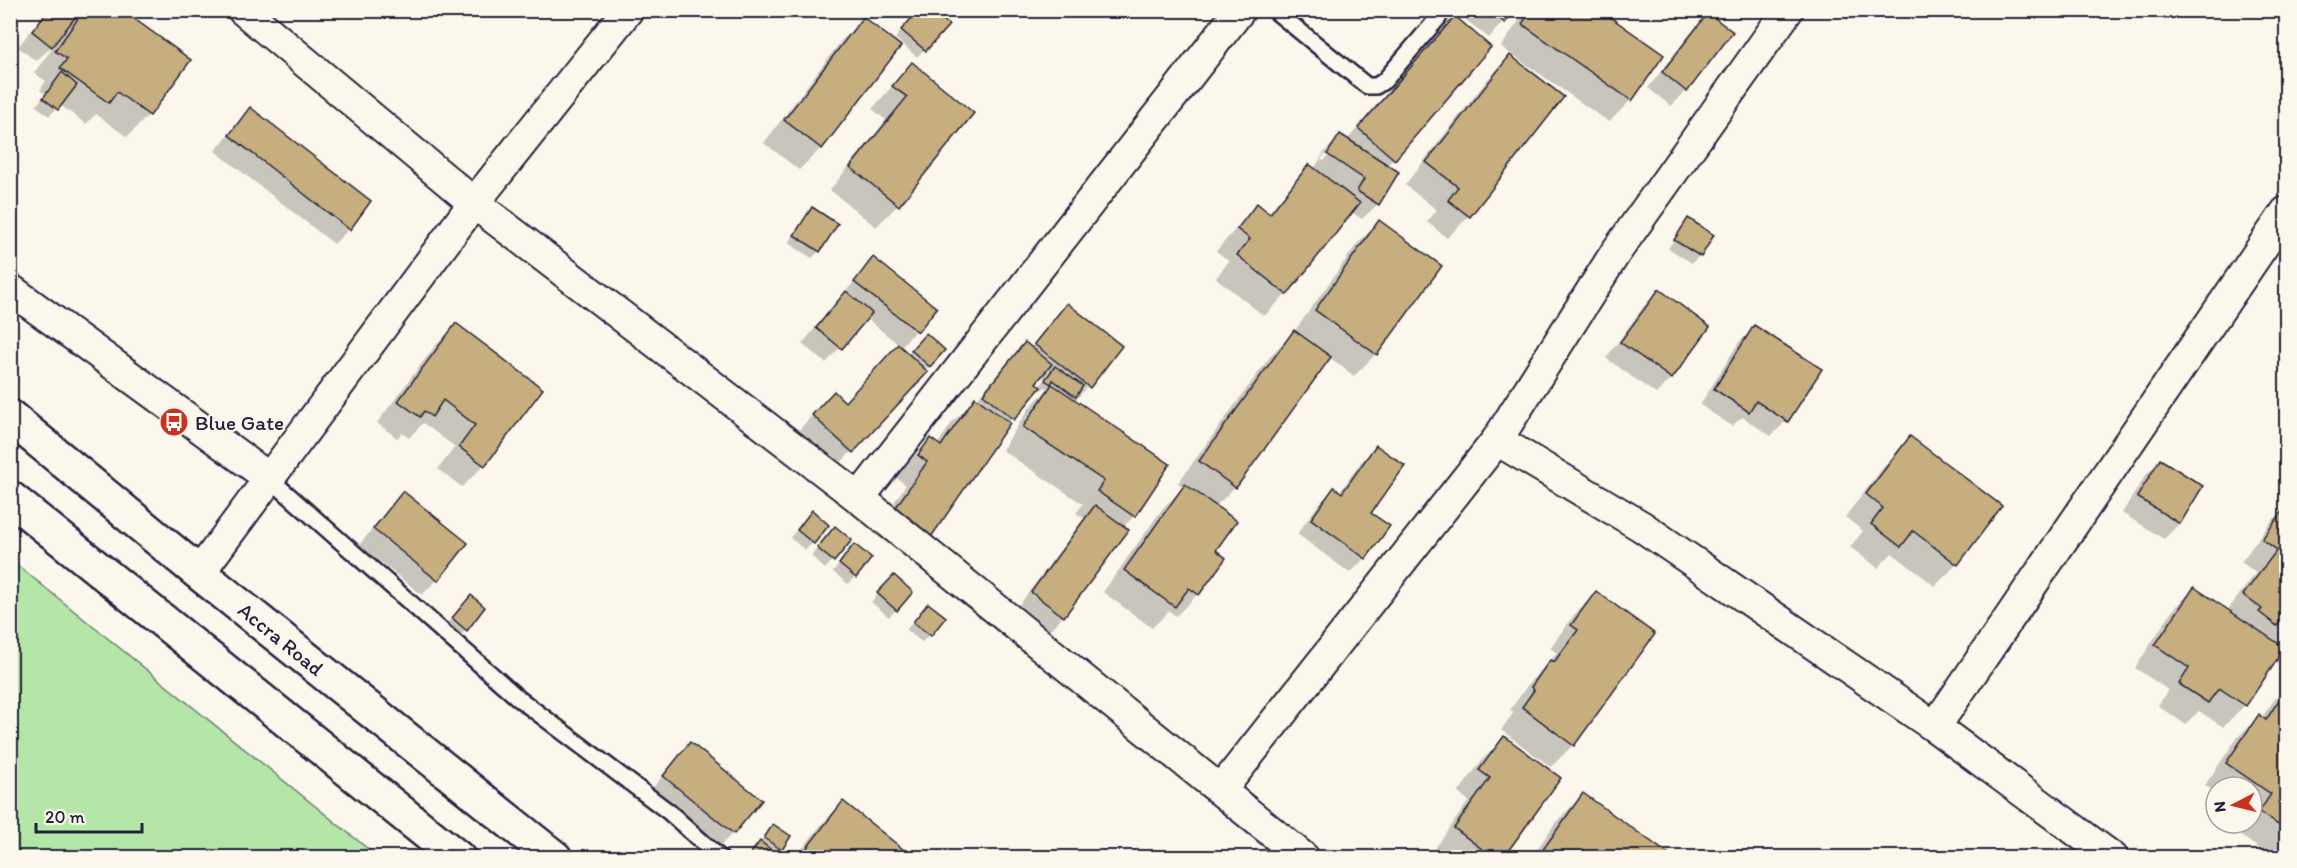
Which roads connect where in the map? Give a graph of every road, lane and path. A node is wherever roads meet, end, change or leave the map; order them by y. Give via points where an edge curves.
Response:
1 (243, 10) edge
2 (628, 10) edge
3 (1240, 10) edge
4 (1274, 10) edge
5 (1788, 10) edge
6 (1439, 17) dead end
7 (474, 203) junction
8 (2286, 212) edge
9 (10, 289) edge
10 (10, 417) edge
11 (1497, 440) junction
12 (269, 478) junction
13 (10, 498) edge
14 (859, 498) junction
15 (199, 573) junction
16 (1935, 727) junction
17 (1221, 790) junction
18 (458, 858) edge
19 (555, 858) edge
20 (720, 858) edge
21 (1304, 858) edge
22 (2114, 858) edge

1 - 7 street
2 - 7 street
3 - 14 street
4 - 6 lane via 1367,86 1384,81
5 - 11 street via 1616,252
7 - 12 street
7 - 14 street
8 - 16 street
9 - 12 street
10 - 15 highway, Accra Road
11 - 16 street via 1641,526
11 - 17 street
12 - 15 street
12 - 20 lane via 518,698 669,813
13 - 18 highway
14 - 17 street
15 - 19 highway, Accra Road
16 - 22 street
17 - 21 street

